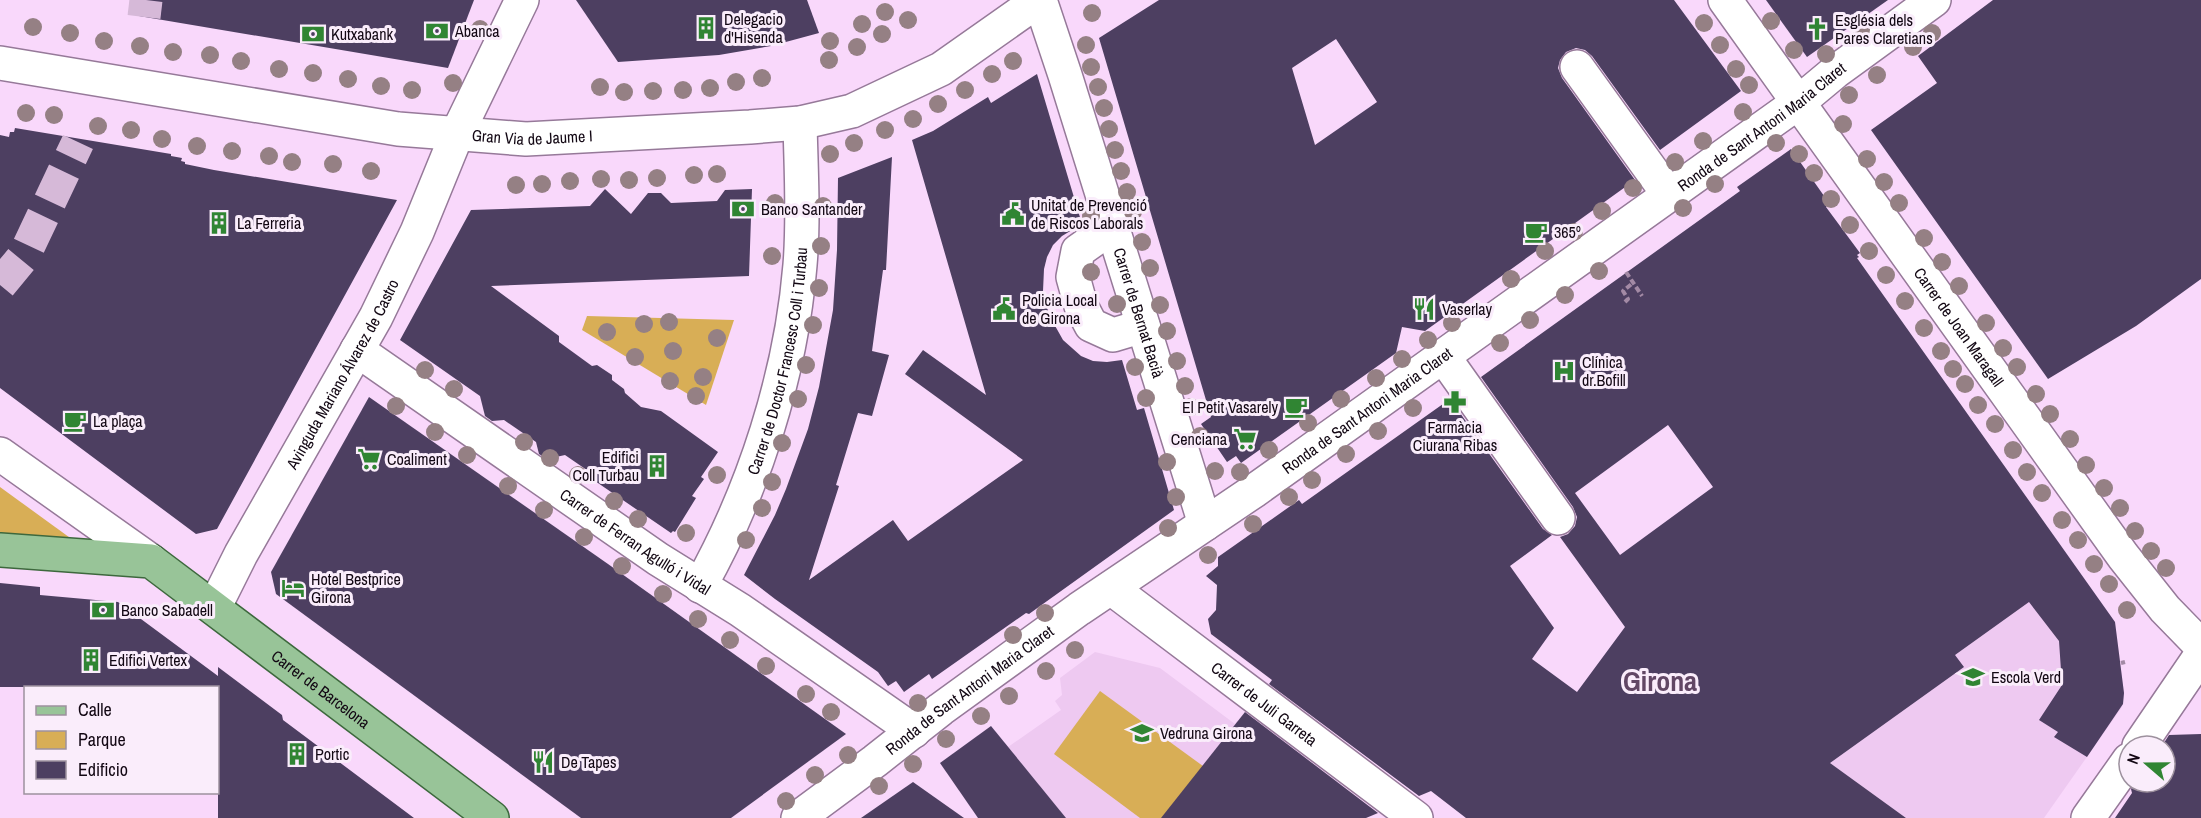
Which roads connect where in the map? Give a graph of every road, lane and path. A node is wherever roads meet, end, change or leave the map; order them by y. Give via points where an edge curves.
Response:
1 (522, 0) edge
2 (1039, 0) edge
3 (1725, 0) edge
4 (1934, 0) edge
5 (0, 63) edge
6 (1577, 67) dead end
7 (1799, 102) junction
8 (800, 123) junction
9 (457, 134) junction
10 (1669, 195) junction
11 (1112, 227) junction
12 (1626, 272) dead end
13 (1633, 283) junction
14 (1642, 296) dead end
15 (1625, 302) dead end
16 (1143, 326) junction
17 (357, 350) junction
18 (1443, 356) junction
19 (0, 454) edge
20 (1558, 518) dead end
21 (1205, 524) junction
22 (0, 550) edge
23 (151, 561) junction
24 (700, 586) junction
25 (1111, 588) junction
26 (214, 609) junction
27 (2201, 646) edge
28 (2201, 655) edge
29 (914, 731) junction
30 (2147, 734) edge
31 (2117, 777) edge
32 (492, 818) edge
33 (798, 818) edge
34 (1416, 818) edge
35 (2088, 818) edge

1 - 9 street, Avinguda Mariano Álvarez de Castro
2 - 8 street, Gran Via de Jaume I via 940,69 852,111
2 - 11 street, Carrer de Bernat Bacià
3 - 7 street, Carrer de Joan Maragall
4 - 7 street, Ronda de Sant Antoni Maria Claret
5 - 9 street, Gran Via de Jaume I via 398,129
6 - 10 street
7 - 10 street, Ronda de Sant Antoni Maria Claret
7 - 27 street, Carrer de Joan Maragall via 2123,556
8 - 9 street, Gran Via de Jaume I via 526,139
8 - 24 street, Carrer de Doctor Francesc Coll i Turbau via 801,263 793,327 757,461
9 - 17 street, Avinguda Mariano Álvarez de Castro via 417,232
10 - 18 street, Ronda de Sant Antoni Maria Claret
11 - 16 street, Carrer de Bernat Bacià
11 - 16 street via 1078,251 1073,277 1081,306 1091,325 1113,335
12 - 13 path
13 - 14 path
13 - 15 path via 1623,291 1628,299
16 - 21 street, Carrer de Bernat Bacià
17 - 24 street, Carrer de Ferran Agulló i Vidal
17 - 26 street, Avinguda Mariano Álvarez de Castro
18 - 20 street
18 - 21 street, Ronda de Sant Antoni Maria Claret
19 - 23 street
21 - 25 street, Ronda de Sant Antoni Maria Claret
22 - 23 main road
23 - 26 main road, Carrer de Barcelona
24 - 29 street, Carrer de Ferran Agulló i Vidal via 740,609
25 - 29 street, Ronda de Sant Antoni Maria Claret
25 - 34 street, Carrer de Juli Garreta
26 - 32 main road, Carrer de Barcelona
28 - 30 street
29 - 33 street, Ronda de Sant Antoni Maria Claret
31 - 35 street

